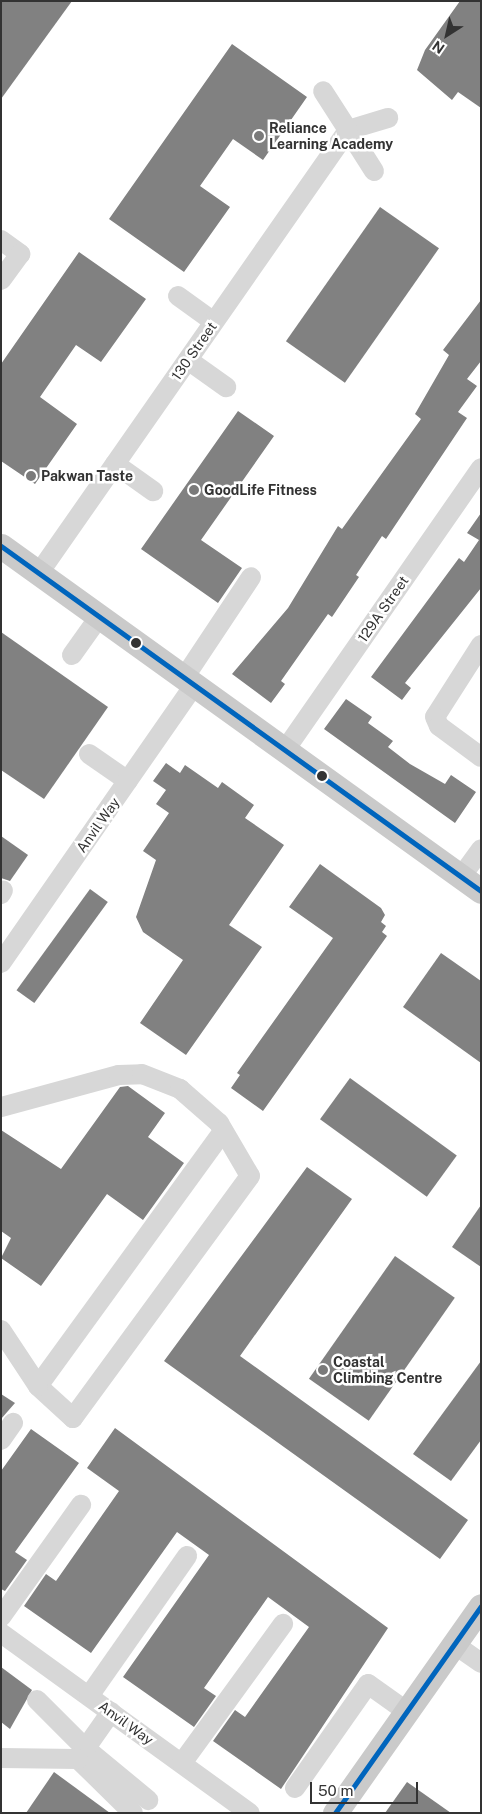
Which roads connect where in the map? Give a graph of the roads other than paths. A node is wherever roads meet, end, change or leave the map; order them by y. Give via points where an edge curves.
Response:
1 (323, 91) dead end
2 (388, 118) dead end
3 (348, 130) junction
4 (374, 171) dead end
5 (1, 240) edge
6 (1, 280) edge
7 (178, 296) dead end
8 (214, 322) junction
9 (188, 360) junction
10 (226, 387) dead end
11 (115, 464) junction
12 (481, 468) edge
13 (153, 491) dead end
14 (1, 546) edge
15 (39, 573) junction
16 (251, 577) dead end
17 (100, 617) junction
18 (481, 645) edge
19 (72, 655) dead end
20 (189, 681) junction
21 (285, 750) junction
22 (89, 754) dead end
23 (481, 757) edge
24 (128, 781) junction
25 (481, 849) edge
26 (471, 884) edge
27 (1, 964) edge
28 (1, 1107) edge
29 (223, 1131) junction
30 (1, 1330) edge
31 (38, 1386) junction
32 (13, 1423) dead end
33 (1, 1440) edge
34 (81, 1505) dead end
35 (187, 1556) dead end
36 (481, 1606) edge
37 (1, 1617) edge
38 (283, 1624) dead end
39 (1, 1633) edge
40 (454, 1644) junction
41 (481, 1663) edge
42 (89, 1696) junction
43 (37, 1700) dead end
44 (406, 1711) junction
45 (111, 1712) junction
46 (81, 1754) junction
47 (4, 1761) edge
48 (182, 1763) junction
49 (295, 1788) dead end
50 (141, 1806) edge
51 (239, 1810) edge
52 (335, 1813) edge

1 - 3 street
2 - 3 street
3 - 4 street
3 - 8 street, 130 Street
5 - 6 street via 20,254
7 - 8 street
8 - 9 street, 130 Street
9 - 10 street
9 - 11 street, 130 Street
11 - 13 street
11 - 15 street, 130 Street
12 - 21 street, 129A Street
14 - 15 main road
15 - 17 main road
16 - 20 street, Anvil Way
17 - 19 street
17 - 20 main road
18 - 23 street via 435,717 439,726
20 - 21 main road
20 - 24 street, Anvil Way
21 - 26 main road
22 - 24 street
24 - 27 street, Anvil Way
25 - 26 street
28 - 29 street via 119,1075 142,1074 180,1089
29 - 31 street
29 - 31 street via 250,1176 73,1418
30 - 31 street
32 - 33 street
34 - 37 street
35 - 42 street
36 - 40 main road
38 - 48 street
39 - 42 street, Anvil Way
40 - 41 street
40 - 44 main road
42 - 45 street, Anvil Way
43 - 46 street
44 - 49 street via 368,1684
44 - 52 main road
45 - 46 street
45 - 48 street, Anvil Way
46 - 47 street
46 - 50 street
48 - 51 street, Anvil Way

